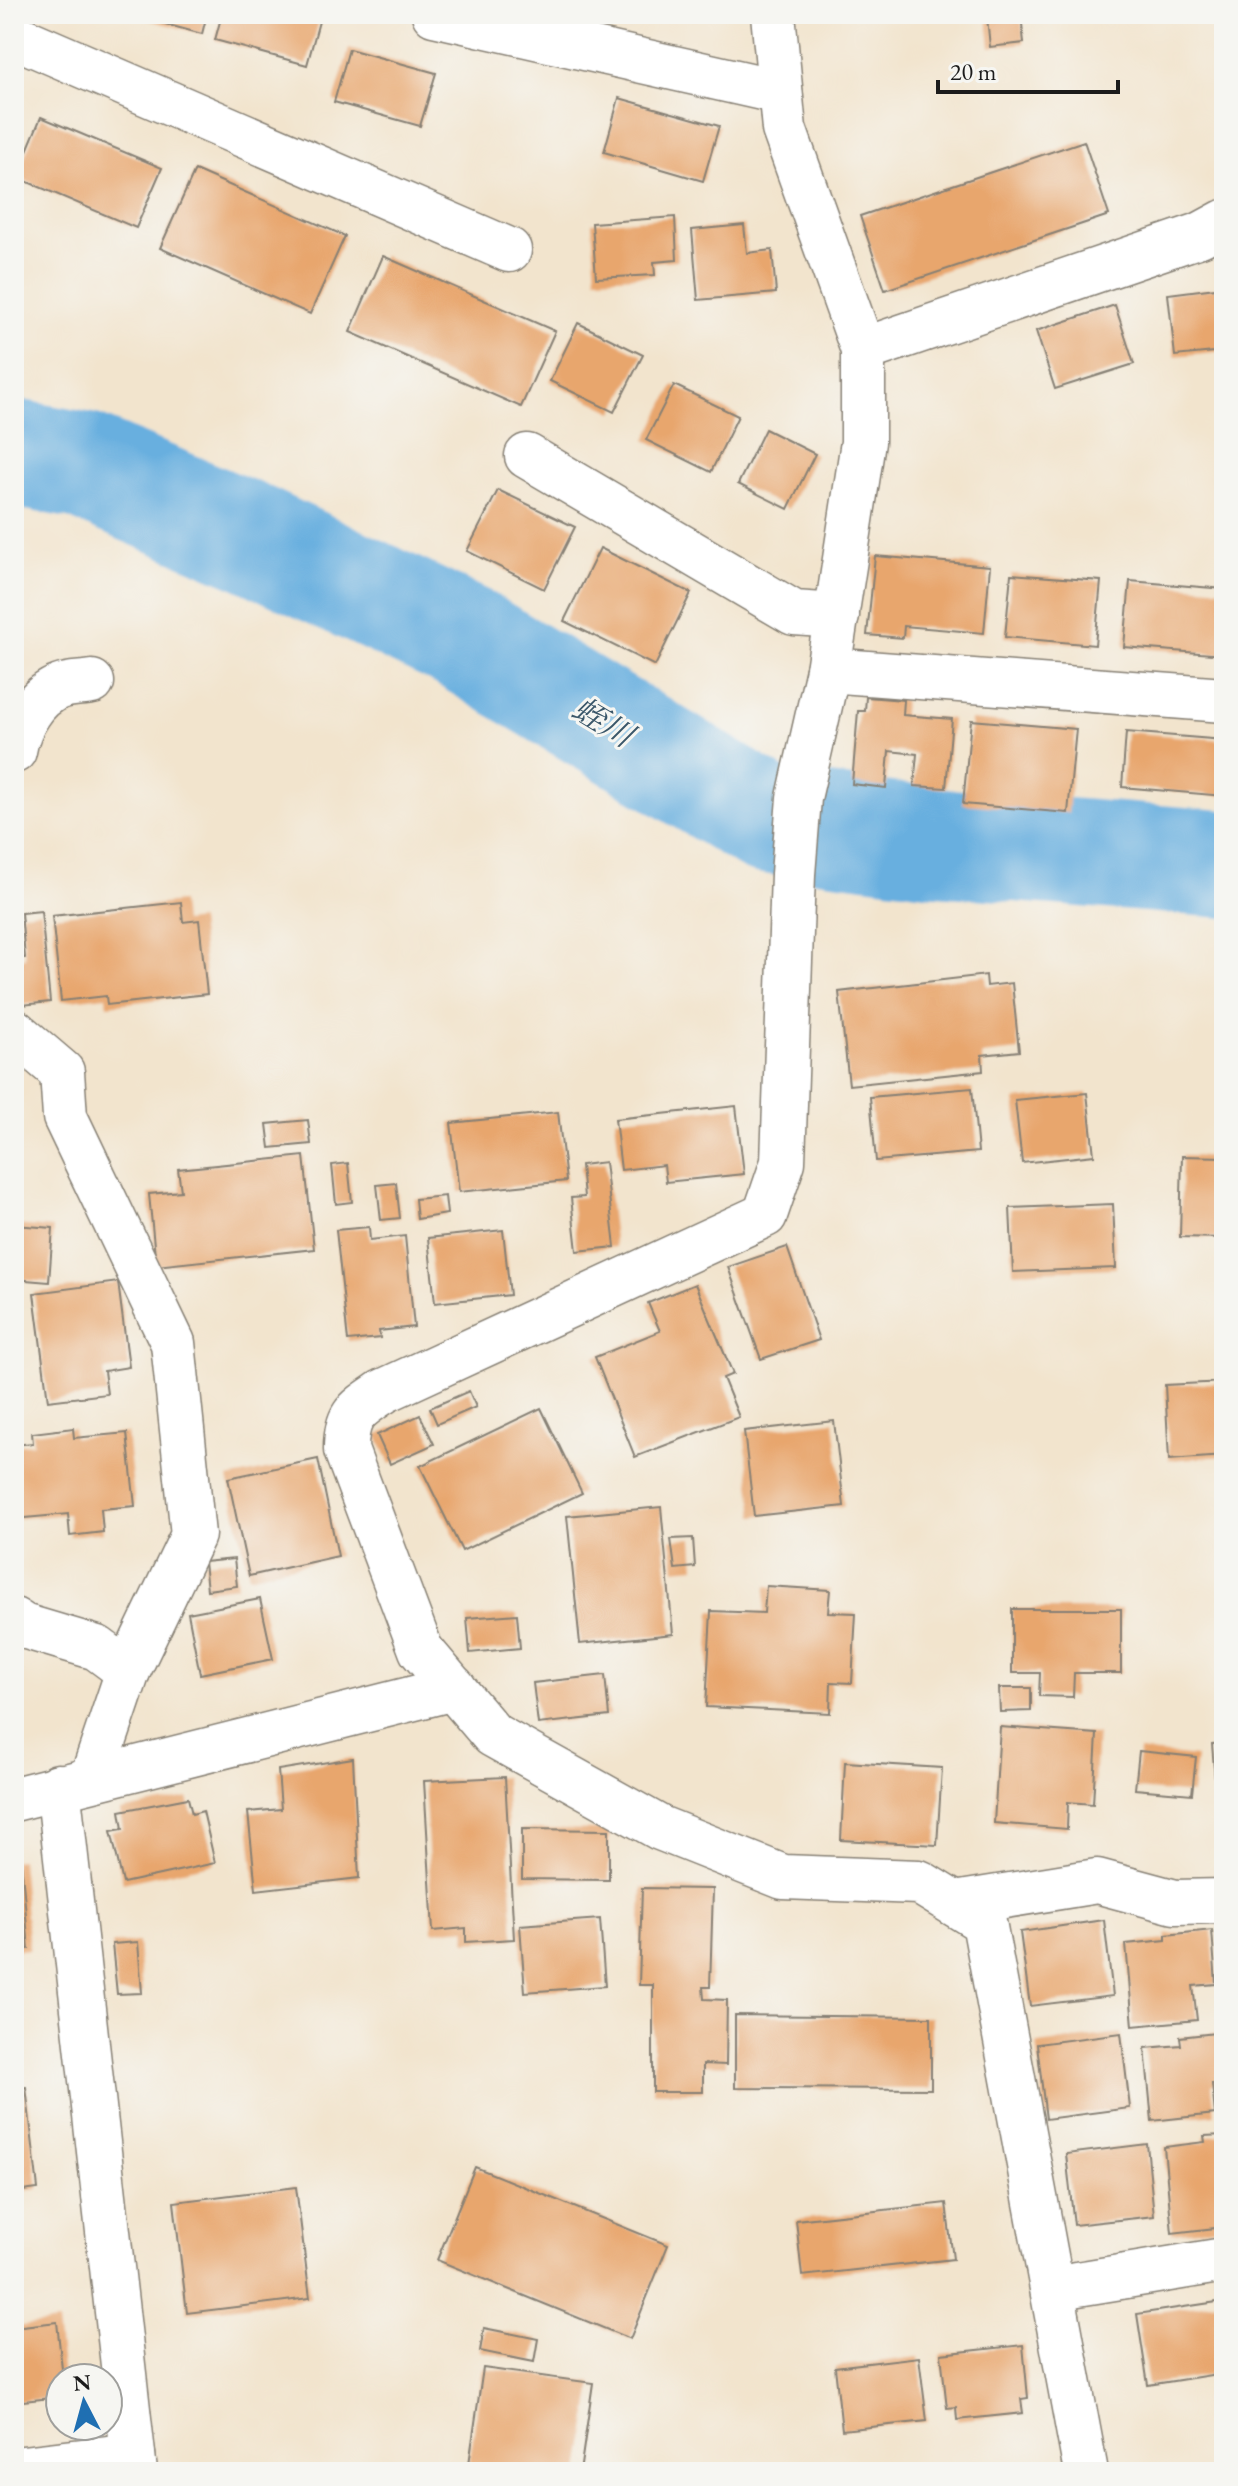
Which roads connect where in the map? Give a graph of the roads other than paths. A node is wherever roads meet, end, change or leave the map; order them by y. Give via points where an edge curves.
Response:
1 (434, 14) edge
2 (773, 14) edge
3 (14, 36) edge
4 (780, 92) junction
5 (1224, 222) edge
6 (509, 250) dead end
7 (863, 350) junction
8 (527, 456) dead end
9 (837, 616) junction
10 (828, 670) junction
11 (92, 682) dead end
12 (1224, 700) edge
13 (14, 751) edge
14 (14, 1031) edge
15 (14, 1620) edge
16 (128, 1671) junction
17 (454, 1688) junction
18 (75, 1782) junction
19 (14, 1799) edge
20 (1224, 1901) edge
21 (955, 1904) junction
22 (1224, 2260) edge
23 (1053, 2288) junction
24 (134, 2464) edge
25 (14, 2469) edge
26 (1086, 2472) edge

1 - 4 street
2 - 4 street
3 - 6 street
4 - 7 street via 784,129
5 - 7 street via 1200,235
7 - 9 street via 863,442
8 - 9 street via 794,613
9 - 10 street
10 - 12 street
10 - 17 street via 799,798 783,1162 765,1215 384,1391 358,1409 346,1428 346,1450 421,1650
11 - 13 street via 60,687 41,698
14 - 16 street via 62,1072 65,1117 173,1343 193,1535
15 - 16 street via 97,1648
16 - 18 street
17 - 18 street
17 - 21 street via 493,1735 660,1828 783,1877 919,1882
18 - 19 street
18 - 24 street
20 - 21 street via 1175,1902 1097,1881
21 - 23 street via 984,1922
22 - 23 street
23 - 26 street
24 - 25 street

